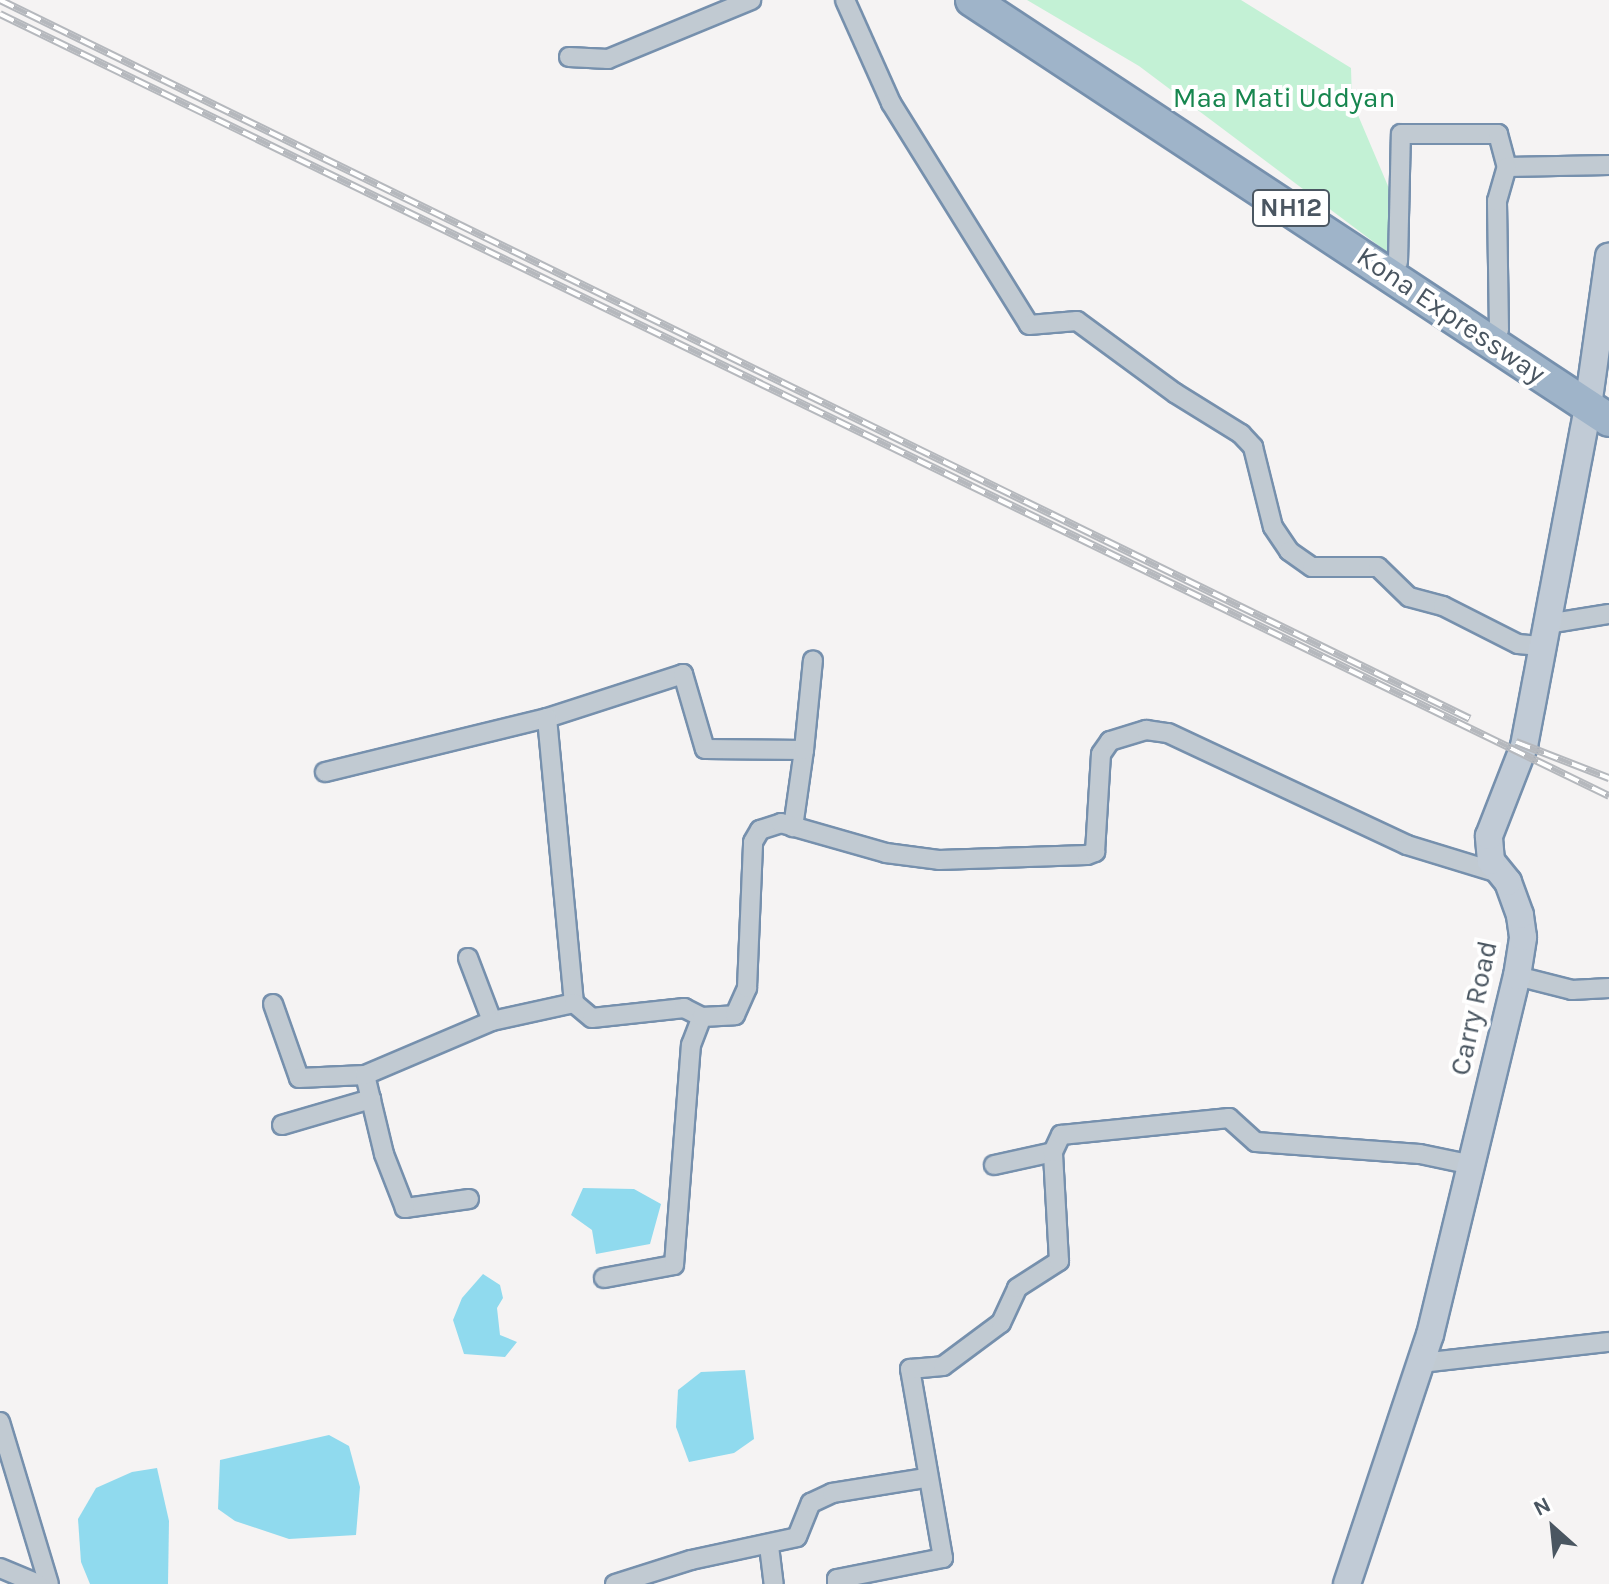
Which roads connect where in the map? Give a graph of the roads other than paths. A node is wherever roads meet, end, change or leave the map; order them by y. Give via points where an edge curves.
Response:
1 (751, 0) edge
2 (845, 0) edge
3 (972, 0) edge
4 (1010, 0) edge
5 (569, 57) dead end
6 (1609, 165) edge
7 (1507, 167) junction
8 (1609, 256) edge
9 (1398, 262) junction
10 (1606, 298) edge
11 (1499, 330) junction
12 (1599, 404) edge
13 (1609, 614) edge
14 (1545, 635) junction
15 (813, 660) dead end
16 (547, 718) junction
17 (804, 750) junction
18 (325, 772) dead end
19 (793, 827) junction
20 (1502, 874) junction
21 (468, 958) dead end
22 (1517, 976) junction
23 (1609, 988) edge
24 (574, 1003) junction
25 (273, 1004) dead end
26 (702, 1017) junction
27 (492, 1021) junction
28 (365, 1075) junction
29 (371, 1099) junction
30 (282, 1125) dead end
31 (1053, 1152) junction
32 (994, 1165) dead end
33 (1472, 1165) junction
34 (469, 1199) dead end
35 (604, 1278) dead end
36 (1609, 1342) edge
37 (1421, 1363) junction
38 (0, 1422) edge
39 (926, 1478) junction
40 (769, 1546) junction
41 (0, 1568) edge
42 (38, 1584) edge
43 (49, 1584) edge
44 (615, 1584) edge
45 (774, 1584) edge
46 (837, 1584) edge
47 (1347, 1584) edge

1 - 5 street via 608,59
2 - 14 street via 891,103 1029,325 1077,321 1241,434 1253,447 1273,527 1289,551 1312,567 1378,567 1409,597 1443,606 1518,644
3 - 12 highway, Kona Expressway / NH12
4 - 9 highway, Kona Expressway / NH12 via 1267,168
6 - 7 street
7 - 9 street via 1498,134 1401,134
7 - 11 street via 1497,201
8 - 10 main road, Carry Road
9 - 11 highway, Kona Expressway / NH12
10 - 12 main road, Carry Road
11 - 12 highway, Kona Expressway / NH12
12 - 14 main road, Carry Road
13 - 14 street
14 - 20 main road, Carry Road via 1524,746 1489,836 1491,861
15 - 17 street
16 - 17 street via 680,673 705,749
16 - 18 street
16 - 24 street
17 - 19 street
19 - 20 street via 886,853 939,860 1087,855 1095,852 1101,754 1110,741 1146,730 1168,733 1407,845
19 - 26 street via 781,823 760,830 753,842 747,988 735,1015
20 - 22 main road, Carry Road via 1520,915 1523,937
21 - 27 street
22 - 23 street via 1572,990
22 - 33 main road, Carry Road
24 - 26 street via 592,1018 684,1008
24 - 27 street
25 - 28 street via 299,1078
26 - 35 street via 691,1045 674,1265
27 - 28 street
28 - 29 street
29 - 30 street
29 - 34 street via 405,1208 420,1210
31 - 32 street
31 - 33 street via 1061,1135 1229,1118 1256,1142 1420,1154
31 - 39 street via 1059,1261 1017,1288 1001,1323 943,1366 910,1369
33 - 37 main road, Carry Road
36 - 37 street
37 - 47 main road, Carry Road
38 - 43 street
39 - 40 street via 832,1493 811,1503 797,1537
39 - 46 street via 943,1558 837,1579
40 - 44 street via 691,1560
40 - 45 street
41 - 42 street

